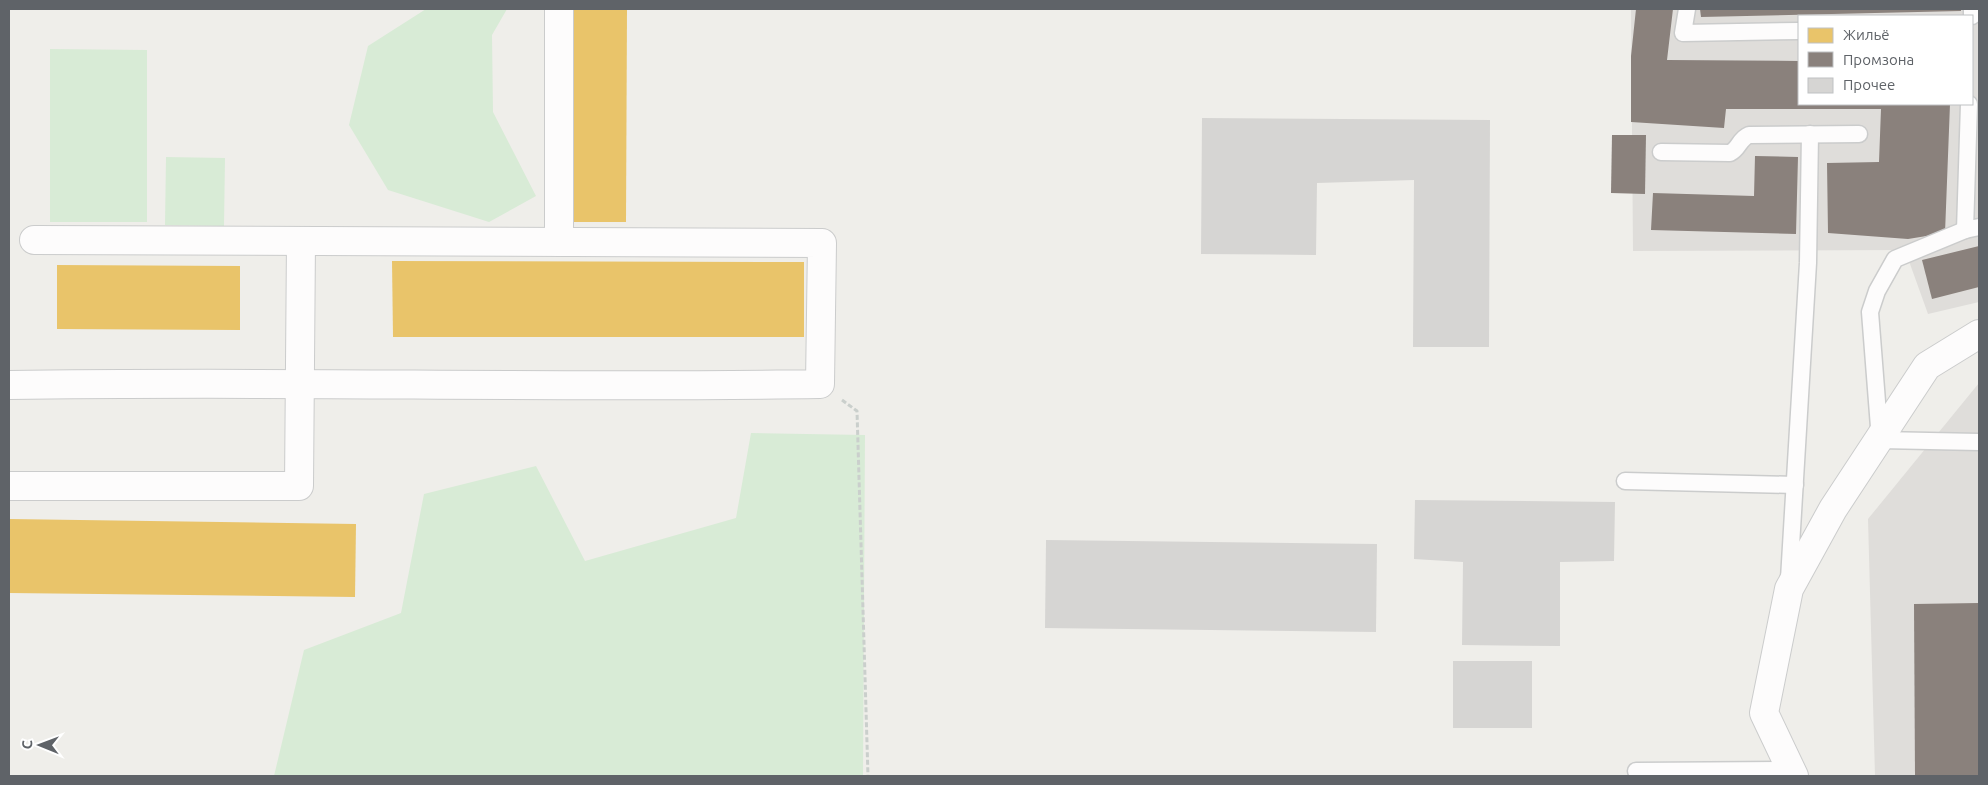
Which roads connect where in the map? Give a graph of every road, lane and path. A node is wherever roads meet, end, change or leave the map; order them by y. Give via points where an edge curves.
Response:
1 (559, 9) edge
2 (1687, 9) edge
3 (1798, 31) edge
4 (1969, 105) edge
5 (1810, 134) junction
6 (1859, 134) dead end
7 (1661, 152) dead end
8 (1972, 229) edge
9 (34, 240) dead end
10 (301, 241) junction
11 (559, 242) junction
12 (1979, 334) edge
13 (301, 383) junction
14 (820, 384) junction
15 (9, 385) edge
16 (1880, 440) junction
17 (1979, 442) edge
18 (1625, 481) dead end
19 (1795, 485) junction
20 (9, 486) edge
21 (1789, 589) junction
22 (1636, 771) dead end
23 (1793, 773) edge
24 (868, 776) edge

1 - 11 street
2 - 3 lane via 1683,33
4 - 8 lane
5 - 6 lane
5 - 7 lane via 1749,135 1734,151 1722,155
5 - 19 lane via 1808,263
8 - 16 lane via 1896,259 1878,291 1870,312
9 - 10 street
10 - 11 street
10 - 13 street
11 - 14 street via 822,243
12 - 16 street via 1928,366
13 - 14 street via 660,387
13 - 15 street
13 - 20 street via 299,486
14 - 24 path via 857,411
16 - 17 lane
16 - 21 street via 1833,509
18 - 19 lane
19 - 21 lane
21 - 23 street via 1764,713
22 - 23 lane

